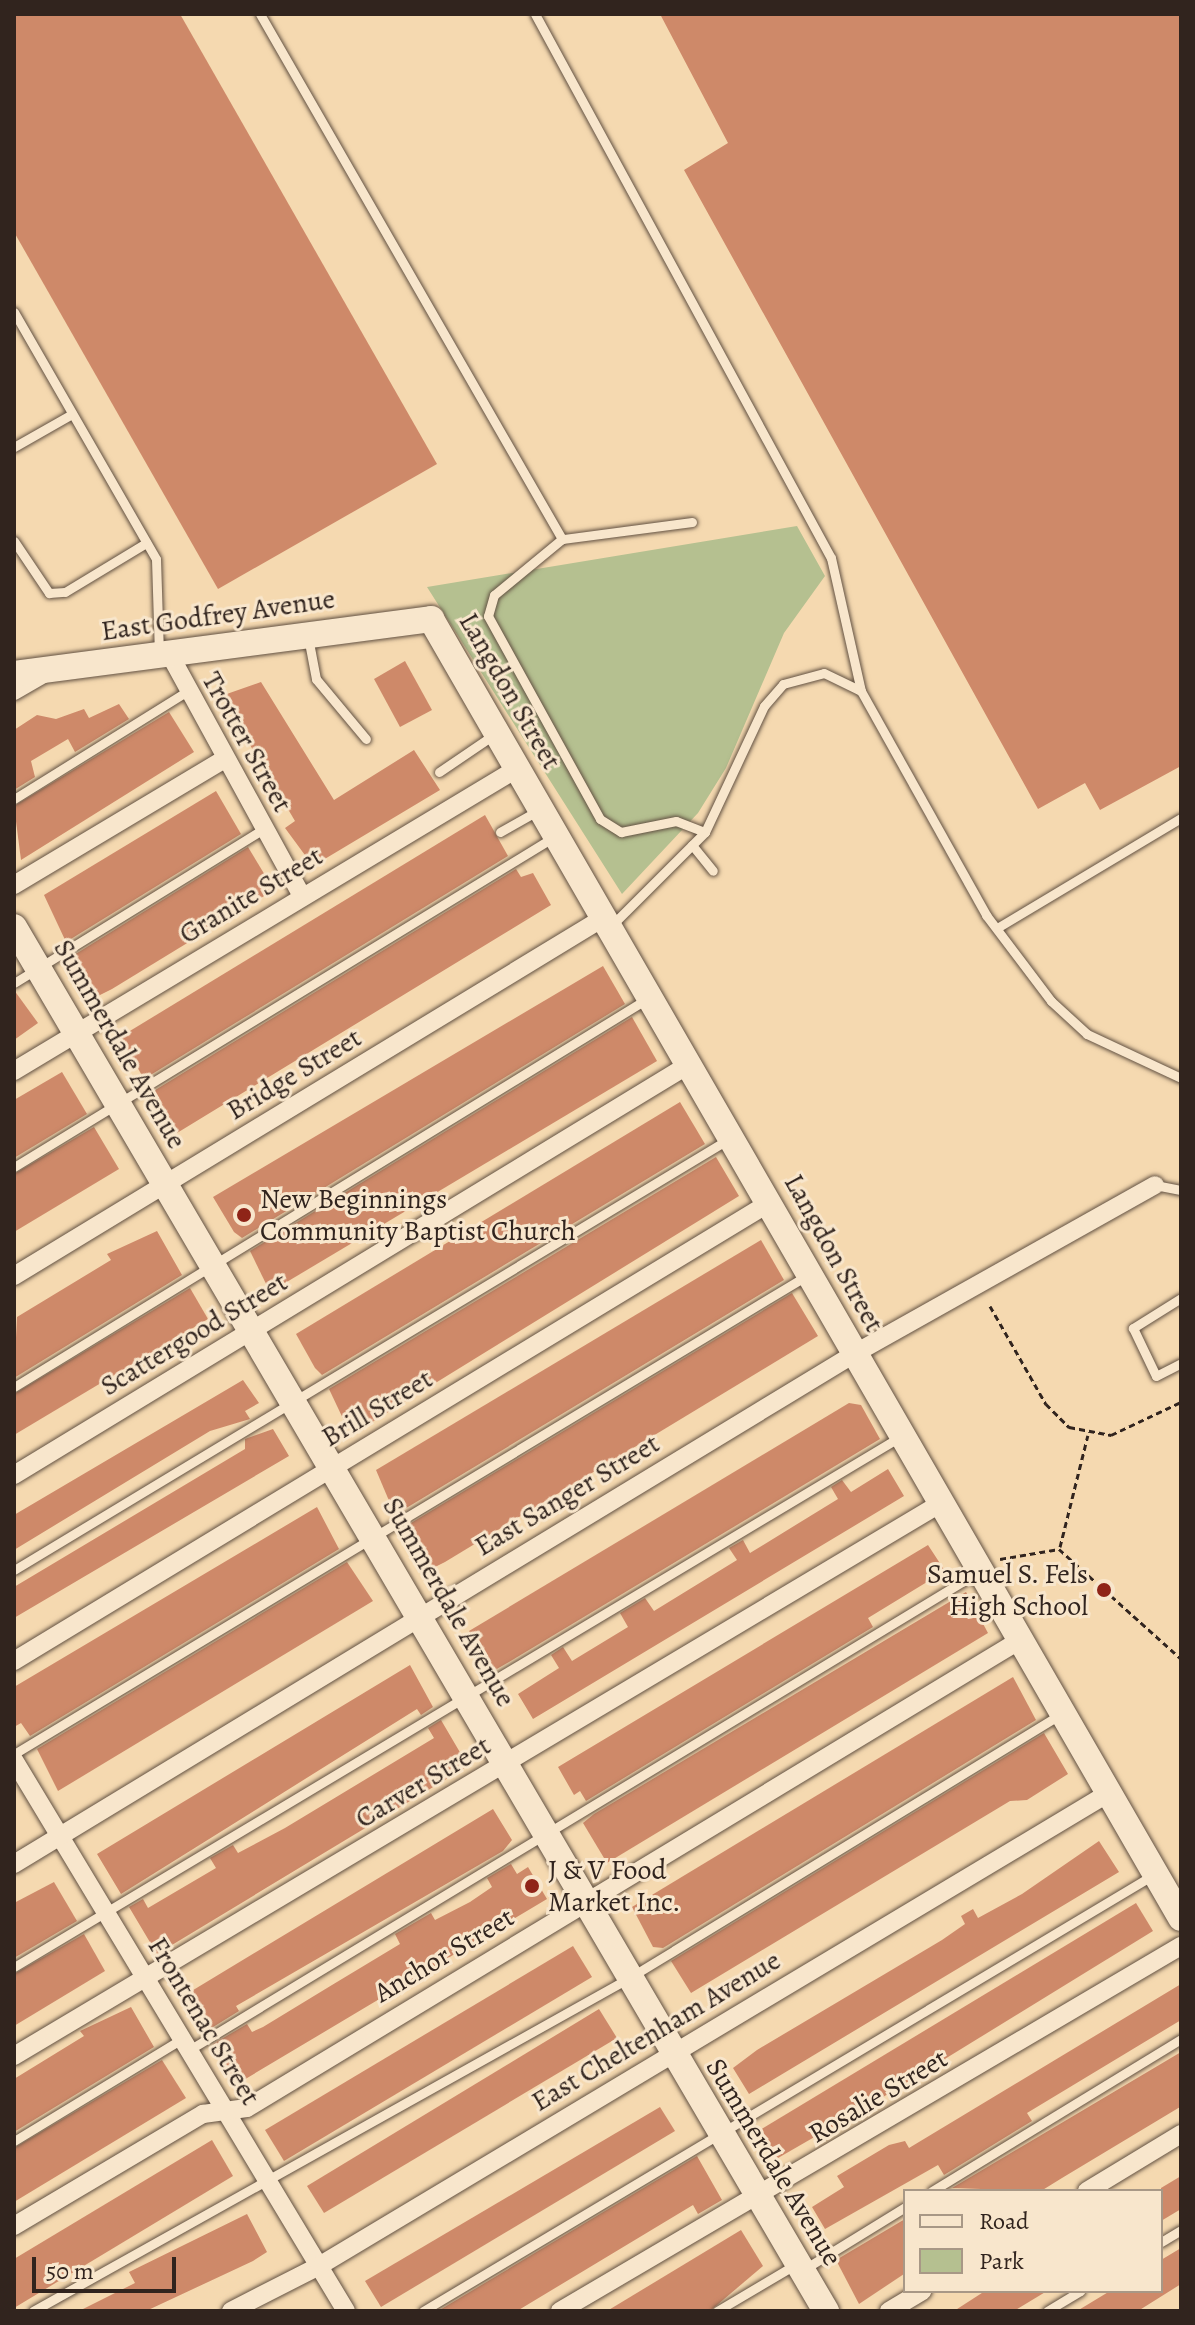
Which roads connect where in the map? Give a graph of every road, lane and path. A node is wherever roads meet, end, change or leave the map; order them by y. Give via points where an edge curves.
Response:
1 (260, 14) edge
2 (535, 14) edge
3 (14, 312) edge
4 (72, 414) junction
5 (14, 447) edge
6 (692, 522) dead end
7 (562, 539) junction
8 (14, 541) edge
9 (146, 543) junction
10 (431, 619) joint
11 (307, 634) junction
12 (164, 656) junction
13 (48, 670) junction
14 (14, 674) edge
15 (14, 691) edge
16 (861, 691) junction
17 (186, 692) junction
18 (498, 732) junction
19 (366, 739) dead end
20 (223, 760) junction
21 (518, 768) junction
22 (439, 772) dead end
23 (14, 799) edge
24 (542, 809) junction
25 (1181, 818) edge
26 (262, 830) junction
27 (500, 832) dead end
28 (705, 832) junction
29 (557, 835) junction
30 (692, 845) junction
31 (713, 871) dead end
32 (14, 885) edge
33 (302, 896) junction
34 (606, 923) junction
35 (14, 927) edge
36 (997, 928) junction
37 (38, 968) junction
38 (14, 983) edge
39 (650, 998) junction
40 (78, 1032) junction
41 (688, 1065) junction
42 (14, 1071) edge
43 (1181, 1078) edge
44 (120, 1105) junction
45 (732, 1137) junction
46 (14, 1167) edge
47 (1155, 1185) joint
48 (165, 1186) junction
49 (1181, 1190) edge
50 (769, 1203) junction
51 (214, 1265) junction
52 (809, 1274) junction
53 (14, 1276) edge
54 (1181, 1298) edge
55 (990, 1306) dead end
56 (256, 1330) junction
57 (854, 1354) junction
58 (1181, 1363) edge
59 (14, 1387) edge
60 (297, 1402) junction
61 (1181, 1402) edge
62 (1088, 1435) junction
63 (901, 1436) junction
64 (335, 1466) junction
65 (14, 1475) edge
66 (943, 1502) junction
67 (375, 1537) junction
68 (1059, 1549) junction
69 (990, 1565) junction
70 (14, 1570) edge
71 (419, 1618) junction
72 (1020, 1640) junction
73 (1181, 1659) edge
74 (14, 1661) edge
75 (466, 1696) junction
76 (1063, 1712) junction
77 (14, 1754) edge
78 (14, 1760) edge
79 (507, 1764) junction
80 (1107, 1794) junction
81 (60, 1836) junction
82 (547, 1836) junction
83 (14, 1864) edge
84 (1156, 1874) junction
85 (587, 1901) junction
86 (106, 1913) junction
87 (1181, 1918) edge
88 (1181, 1946) edge
89 (14, 1967) edge
90 (145, 1978) junction
91 (629, 1978) junction
92 (1181, 2039) edge
93 (185, 2044) junction
94 (673, 2054) junction
95 (14, 2056) edge
96 (226, 2112) junction
97 (718, 2132) junction
98 (1181, 2134) edge
99 (14, 2141) edge
100 (268, 2181) junction
101 (935, 2189) edge
102 (1090, 2189) edge
103 (755, 2191) junction
104 (903, 2208) edge
105 (14, 2226) edge
106 (1181, 2230) edge
107 (1163, 2241) edge
108 (319, 2266) junction
109 (801, 2266) junction
110 (919, 2293) edge
111 (1077, 2293) edge
112 (33, 2311) edge
113 (231, 2311) edge
114 (346, 2311) edge
115 (423, 2311) edge
116 (560, 2311) edge
117 (717, 2311) edge
118 (826, 2311) edge
119 (889, 2311) edge
120 (1047, 2311) edge

1 - 7 lane
2 - 16 lane via 831,558
3 - 4 lane
4 - 5 lane
4 - 9 lane
6 - 7 lane
7 - 28 lane via 494,595 488,616 495,638 600,819 621,832 676,821
8 - 9 lane via 49,593 65,592
9 - 12 lane via 160,590 152,610
10 - 11 street, East Godfrey Avenue
10 - 18 street, Langdon Street
11 - 12 street, East Godfrey Avenue
11 - 19 lane via 316,679
12 - 13 street, East Godfrey Avenue
12 - 17 street, Trotter Street
13 - 14 street, East Godfrey Avenue
13 - 15 street
16 - 28 lane via 824,673 783,684 764,706
16 - 36 lane
17 - 20 street, Trotter Street
17 - 23 lane
18 - 21 street, Langdon Street
18 - 22 lane
20 - 26 street, Trotter Street
20 - 32 street
21 - 24 street, Langdon Street
21 - 33 street, Granite Street
24 - 27 lane
24 - 29 street, Langdon Street
25 - 36 lane
26 - 33 street, Trotter Street
26 - 37 lane
28 - 30 lane
29 - 34 street, Langdon Street
29 - 44 lane
30 - 31 lane
30 - 34 lane
33 - 40 street, Granite Street
34 - 39 street, Langdon Street
34 - 48 street, Bridge Street
35 - 37 street, Summerdale Avenue
36 - 43 lane via 1051,1001 1087,1034
37 - 38 lane
37 - 40 street, Summerdale Avenue
39 - 41 street, Langdon Street
39 - 51 lane
40 - 42 street, Granite Street
40 - 44 street, Summerdale Avenue
41 - 45 street, Langdon Street
41 - 56 street, Scattergood Street
44 - 46 lane
44 - 48 street, Summerdale Avenue
45 - 50 street, Langdon Street
45 - 60 lane
47 - 49 lane
47 - 57 street, East Sanger Street
48 - 51 street, Summerdale Avenue
48 - 53 street, Bridge Street
50 - 52 street, Langdon Street
50 - 64 street, Brill Street
51 - 56 street, Summerdale Avenue
51 - 59 lane
52 - 57 street, Langdon Street
52 - 67 lane
54 - 58 lane via 1133,1328 1156,1376
55 - 62 path via 1046,1404
56 - 60 street, Summerdale Avenue
56 - 65 street, Scattergood Street
57 - 63 street, Langdon Street
57 - 71 street, East Sanger Street
60 - 64 street, Summerdale Avenue
60 - 70 lane
61 - 62 path via 1135,1428
62 - 68 path
63 - 66 street, Langdon Street
63 - 75 lane
64 - 67 street, Summerdale Avenue
64 - 74 street, Brill Street
66 - 69 street, Langdon Street
66 - 79 street, Carver Street
67 - 71 street, Summerdale Avenue
67 - 77 lane
68 - 69 path
68 - 73 path
69 - 72 street, Langdon Street
69 - 82 lane
71 - 75 street, Summerdale Avenue
71 - 81 street, East Sanger Street
72 - 76 street, Langdon Street
72 - 85 street, Anchor Street
75 - 79 street, Summerdale Avenue
75 - 86 lane
76 - 80 street, Langdon Street
76 - 91 lane
78 - 81 street, Frontenac Street
79 - 82 street, Summerdale Avenue
79 - 90 street, Carver Street
80 - 84 street, Langdon Street
80 - 94 street, East Cheltenham Avenue
81 - 83 street, East Sanger Street
81 - 86 street, Frontenac Street
82 - 85 street, Summerdale Avenue
82 - 93 lane
84 - 87 street, Langdon Street
84 - 97 lane
85 - 91 street, Summerdale Avenue
85 - 96 street, Anchor Street via 247,2108
86 - 89 lane
86 - 90 street, Frontenac Street
88 - 103 street, Rosalie Street via 776,2190
90 - 93 street, Frontenac Street
90 - 95 street, Carver Street
91 - 94 street, Summerdale Avenue
91 - 100 lane
92 - 101 lane
93 - 96 street, Frontenac Street
93 - 99 lane
94 - 97 street, Summerdale Avenue
94 - 108 street, East Cheltenham Avenue
96 - 100 street, Frontenac Street
96 - 105 street, Anchor Street via 203,2114
97 - 103 street, Summerdale Avenue
97 - 115 lane
98 - 102 street
100 - 108 street, Frontenac Street
100 - 112 lane
103 - 109 street, Summerdale Avenue
103 - 116 street, Rosalie Street
104 - 109 lane
106 - 107 lane
108 - 113 street, East Cheltenham Avenue
108 - 114 street, Frontenac Street
109 - 117 lane
109 - 118 street, Summerdale Avenue
110 - 119 street
111 - 120 lane

